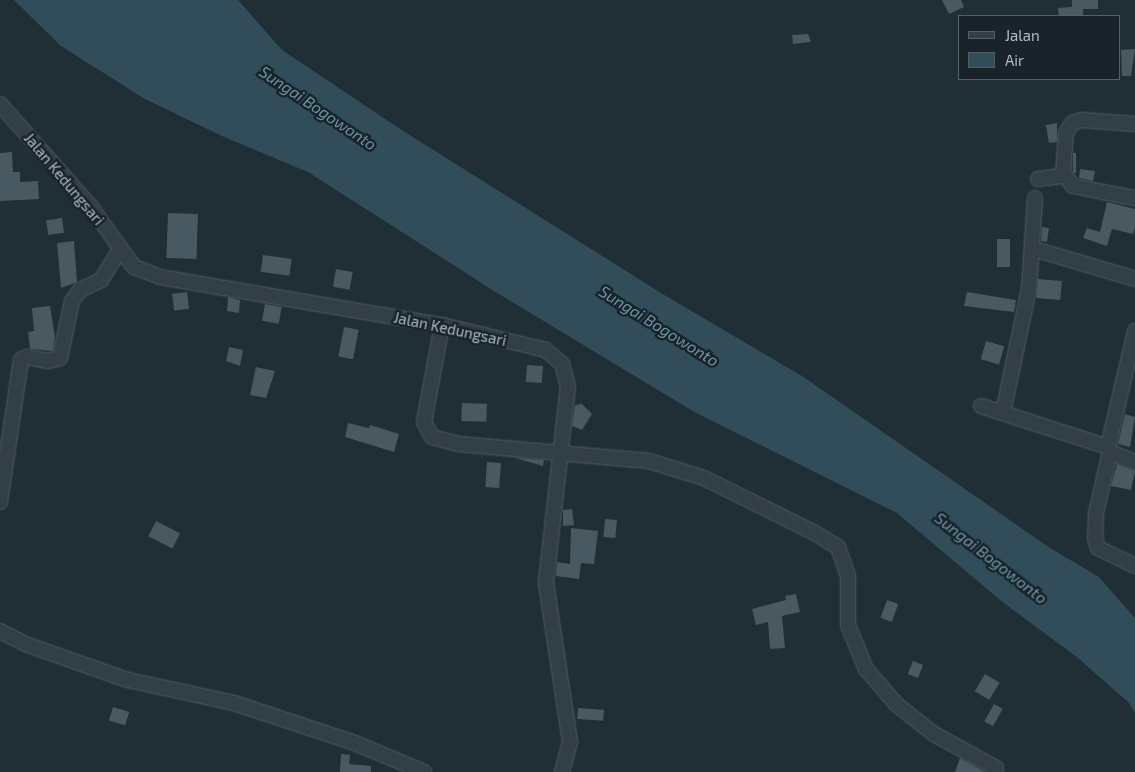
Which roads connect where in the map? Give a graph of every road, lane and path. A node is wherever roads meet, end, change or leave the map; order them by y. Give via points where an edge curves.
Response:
1 (0, 104) edge
2 (1135, 124) edge
3 (1064, 176) junction
4 (1038, 179) dead end
5 (1036, 198) dead end
6 (1135, 198) edge
7 (120, 250) junction
8 (1034, 250) junction
9 (1135, 279) edge
10 (442, 325) junction
11 (1135, 331) edge
12 (981, 406) dead end
13 (1003, 413) junction
14 (1109, 450) junction
15 (561, 452) junction
16 (1135, 462) edge
17 (0, 502) edge
18 (1135, 566) edge
19 (0, 631) edge
20 (424, 772) edge
21 (562, 772) edge
22 (995, 772) edge

1 - 7 street, Jalan Kedungsari via 91,206
2 - 3 street via 1082,120 1072,123 1066,133
3 - 4 street
3 - 6 street via 1069,183 1081,188
5 - 8 street
7 - 10 street, Jalan Kedungsari via 134,267 160,277
7 - 17 street via 101,280 80,290 72,302 60,358 48,361 27,357 21,360
8 - 9 street
8 - 13 street via 1025,316
10 - 15 street, Jalan Kedungsari via 546,350 562,364 568,386
10 - 15 street via 424,422 432,437 458,444
11 - 14 street
12 - 13 street
13 - 14 street
14 - 16 street
14 - 18 street via 1096,513 1095,539 1098,548
15 - 21 street, Jalan Kedungsari via 546,584 570,742
15 - 22 street via 649,461 704,478 838,547 848,576 848,625 866,669 896,704 927,728 996,768
19 - 20 street via 25,644 128,680 234,703 355,743

